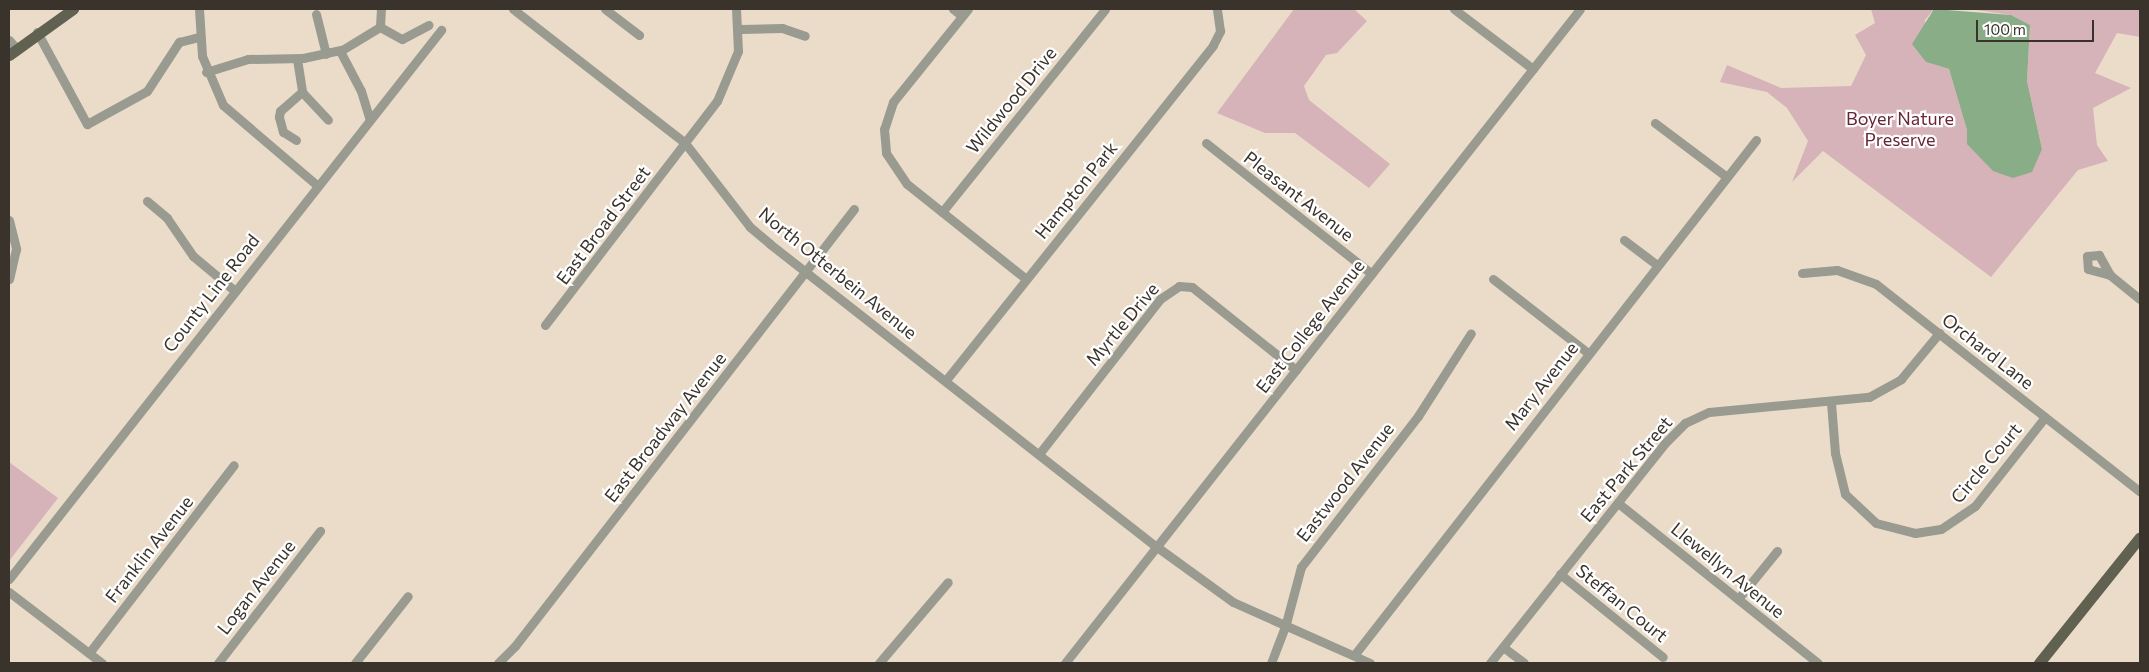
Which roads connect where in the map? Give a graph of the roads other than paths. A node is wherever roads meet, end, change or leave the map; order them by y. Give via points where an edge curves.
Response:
1 (74, 9) edge
2 (199, 9) edge
3 (380, 9) edge
4 (513, 9) edge
5 (605, 9) edge
6 (736, 9) edge
7 (953, 9) edge
8 (968, 9) edge
9 (1105, 9) edge
10 (1454, 9) edge
11 (1580, 9) edge
12 (1219, 12) edge
13 (316, 14) dead end
14 (962, 16) junction
15 (428, 25) dead end
16 (380, 26) junction
17 (740, 29) junction
18 (441, 30) dead end
19 (37, 32) junction
20 (639, 35) dead end
21 (805, 36) dead end
22 (199, 38) junction
23 (11, 48) edge
24 (340, 51) junction
25 (326, 54) junction
26 (297, 59) junction
27 (1532, 69) junction
28 (206, 72) junction
29 (302, 92) junction
30 (328, 120) dead end
31 (370, 120) junction
32 (1655, 123) dead end
33 (296, 140) dead end
34 (1756, 140) dead end
35 (684, 143) junction
36 (1206, 143) dead end
37 (1727, 177) junction
38 (318, 186) junction
39 (147, 201) dead end
40 (854, 209) dead end
41 (942, 212) junction
42 (9, 220) edge
43 (1624, 240) dead end
44 (1657, 265) junction
45 (808, 272) junction
46 (1802, 273) dead end
47 (1372, 274) junction
48 (2110, 275) dead end
49 (9, 279) edge
50 (1026, 279) junction
51 (1494, 279) dead end
52 (235, 291) junction
53 (2140, 299) edge
54 (545, 325) dead end
55 (1471, 333) dead end
56 (1939, 333) junction
57 (1588, 353) junction
58 (1296, 370) junction
59 (946, 380) junction
60 (1831, 403) junction
61 (2045, 417) junction
62 (1039, 454) junction
63 (234, 465) dead end
64 (2140, 492) edge
65 (1618, 503) junction
66 (320, 531) dead end
67 (2140, 538) edge
68 (1157, 547) junction
69 (1777, 551) dead end
70 (1560, 574) junction
71 (9, 579) edge
72 (948, 582) dead end
73 (9, 592) edge
74 (408, 596) dead end
75 (1738, 599) junction
76 (1285, 627) junction
77 (1504, 646) junction
78 (88, 653) junction
79 (1355, 654) junction
80 (1663, 656) dead end
81 (102, 663) edge
82 (218, 663) edge
83 (354, 663) edge
84 (498, 663) edge
85 (879, 663) edge
86 (1065, 663) edge
87 (1270, 663) edge
88 (1370, 663) edge
89 (1490, 663) edge
90 (1524, 663) edge
91 (1818, 663) edge
92 (2039, 663) edge

1 - 19 main road
2 - 22 street
3 - 16 street
4 - 35 street, North Otterbein Avenue
5 - 20 street
6 - 17 street
7 - 14 street
8 - 14 street
9 - 41 street, Wildwood Drive
10 - 27 street
11 - 27 street, East College Avenue
12 - 50 street, Hampton Park via 1220,31 1213,46
13 - 25 street
14 - 41 street via 893,102 884,129 886,153 901,178
15 - 16 street via 402,40
16 - 24 street
17 - 21 street via 782,28
17 - 35 street, East Broad Street via 730,77
18 - 31 street, County Line Road
19 - 22 street via 87,124 146,91 179,42
19 - 23 main road
22 - 28 street
24 - 25 street
24 - 31 street via 361,91
25 - 26 street
26 - 28 street via 248,59
26 - 29 street
27 - 47 street, East College Avenue
28 - 38 street via 233,116
29 - 30 street
29 - 33 street via 280,111 279,117 283,132
31 - 38 street, County Line Road
32 - 37 street
34 - 37 street, Mary Avenue
35 - 45 street, North Otterbein Avenue via 750,227
35 - 54 street, East Broad Street
36 - 47 street, Pleasant Avenue
37 - 44 street, Mary Avenue
38 - 52 street, County Line Road
39 - 52 street via 167,218 193,256
40 - 45 street, East Broadway Avenue
41 - 50 street
42 - 49 street via 16,249
43 - 44 street
44 - 57 street, Mary Avenue
45 - 59 street, North Otterbein Avenue
45 - 84 street, East Broadway Avenue
46 - 56 street, Orchard Lane via 1837,270 1857,275 1876,284
47 - 58 street, East College Avenue
48 - 53 street
50 - 59 street, Hampton Park
51 - 57 street
52 - 71 street, County Line Road
55 - 76 street, Eastwood Avenue via 1418,416 1309,554 1302,567
56 - 60 street, East Park Street via 1909,371 1890,386 1870,397
56 - 61 street, Orchard Lane
57 - 79 street, Mary Avenue
58 - 62 street, Myrtle Drive via 1192,287 1179,286 1160,300
58 - 68 street, East College Avenue
59 - 62 street, North Otterbein Avenue
60 - 61 street, Circle Court via 1835,452 1845,494 1876,523 1915,533 1941,529 1975,506
60 - 65 street, East Park Street via 1726,410 1693,418 1671,436
61 - 64 street, Orchard Lane
62 - 68 street, North Otterbein Avenue
63 - 78 street, Franklin Avenue
65 - 70 street, East Park Street
65 - 75 street, Llewellyn Avenue
66 - 82 street, Logan Avenue
67 - 92 main road
68 - 76 street, North Otterbein Avenue via 1233,602
68 - 86 street, East College Avenue
69 - 75 street
70 - 77 street, East Park Street
70 - 80 street, Steffan Court
72 - 85 street
73 - 78 street
74 - 83 street
75 - 91 street, Llewellyn Avenue
76 - 79 street, North Otterbein Avenue
76 - 87 street, Eastwood Avenue
77 - 89 street, East Park Street
77 - 90 street
78 - 81 street
79 - 88 street, North Otterbein Avenue

